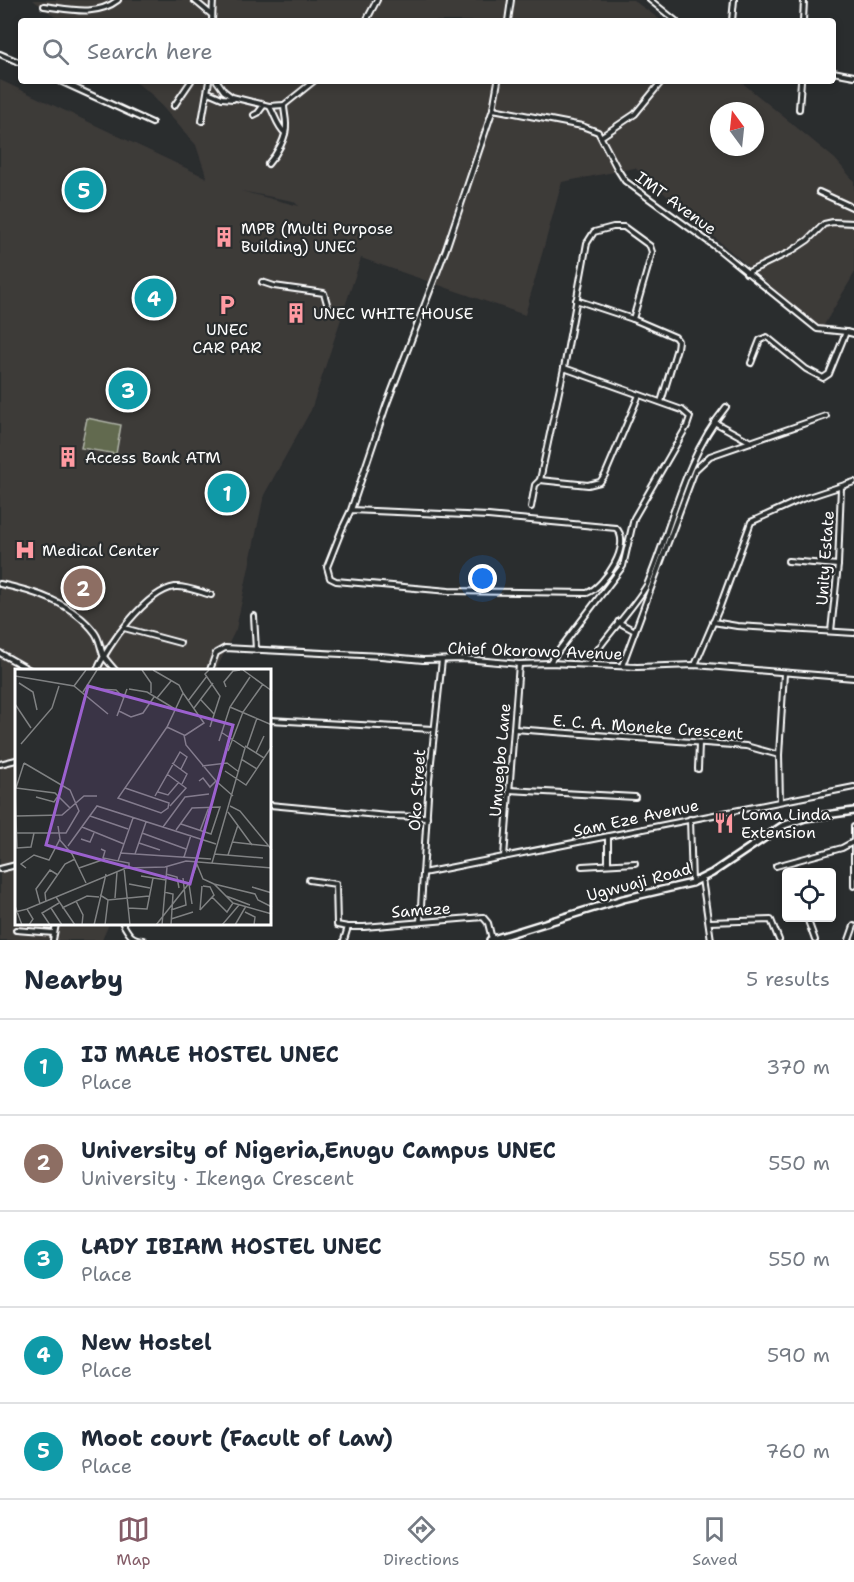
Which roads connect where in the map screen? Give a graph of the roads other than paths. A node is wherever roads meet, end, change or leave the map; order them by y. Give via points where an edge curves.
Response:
1 (118, 0) edge
2 (195, 0) edge
3 (213, 0) edge
4 (379, 0) edge
5 (511, 0) edge
6 (650, 0) edge
7 (734, 0) edge
8 (804, 0) edge
9 (44, 6) dead end
10 (212, 15) joint
11 (368, 18) edge
12 (508, 18) edge
13 (672, 18) edge
14 (732, 18) edge
15 (803, 18) edge
16 (0, 54) edge
17 (18, 62) edge
18 (836, 73) edge
19 (854, 76) edge
20 (67, 84) edge
21 (189, 84) edge
22 (209, 84) edge
23 (219, 84) edge
24 (310, 84) edge
25 (497, 84) edge
26 (660, 84) edge
27 (801, 84) edge
28 (208, 92) junction
29 (236, 98) junction
30 (267, 105) junction
31 (284, 105) junction
32 (174, 106) dead end
33 (493, 109) junction
34 (799, 109) dead end
35 (254, 115) dead end
36 (202, 121) dead end
37 (152, 123) dead end
38 (285, 133) junction
39 (602, 136) junction
40 (268, 164) dead end
41 (819, 192) dead end
42 (854, 208) edge
43 (854, 223) edge
44 (746, 273) junction
45 (262, 282) dead end
46 (576, 300) junction
47 (328, 307) dead end
48 (633, 319) junction
49 (846, 332) junction
50 (854, 334) edge
51 (751, 363) dead end
52 (564, 368) junction
53 (639, 395) junction
54 (662, 402) junction
55 (726, 407) dead end
56 (826, 416) dead end
57 (714, 422) junction
58 (751, 442) junction
59 (540, 480) junction
60 (854, 482) edge
61 (841, 487) junction
62 (531, 507) dead end
63 (351, 510) junction
64 (788, 561) dead end
65 (838, 565) junction
66 (0, 584) edge
67 (211, 595) dead end
68 (254, 616) dead end
69 (618, 622) junction
70 (713, 622) junction
71 (124, 627) junction
72 (634, 631) junction
73 (831, 632) junction
74 (854, 633) edge
75 (180, 643) dead end
76 (256, 650) junction
77 (0, 653) edge
78 (103, 654) junction
79 (442, 660) junction
80 (550, 663) junction
81 (519, 664) junction
82 (588, 665) junction
83 (695, 665) junction
84 (622, 666) junction
85 (28, 669) edge
86 (96, 669) edge
87 (114, 669) edge
88 (210, 669) edge
89 (784, 672) junction
90 (854, 678) edge
91 (272, 720) edge
92 (433, 729) junction
93 (514, 729) junction
94 (699, 744) junction
95 (778, 755) junction
96 (15, 760) edge
97 (0, 764) edge
98 (698, 769) dead end
99 (854, 787) edge
100 (509, 790) junction
101 (634, 797) dead end
102 (780, 801) junction
103 (272, 805) edge
104 (854, 811) edge
105 (427, 817) junction
106 (690, 819) junction
107 (854, 827) edge
108 (608, 838) junction
109 (853, 842) edge
110 (504, 857) junction
111 (635, 863) dead end
112 (608, 864) junction
113 (15, 865) edge
114 (582, 866) dead end
115 (776, 866) dead end
116 (0, 869) edge
117 (423, 873) junction
118 (702, 879) junction
119 (309, 880) dead end
120 (692, 883) junction
121 (854, 886) edge
122 (420, 922) junction
123 (709, 922) junction
124 (808, 922) edge
125 (56, 925) edge
126 (124, 925) edge
127 (854, 926) edge
128 (348, 927) junction
129 (16, 930) dead end
130 (54, 933) junction
131 (491, 939) edge
132 (52, 940) edge
133 (143, 940) edge
134 (344, 940) edge
135 (711, 940) edge
136 (779, 940) edge
137 (815, 940) edge
138 (849, 940) edge

1 - 9 street via 90,11
2 - 10 street
3 - 10 street
4 - 11 street
5 - 12 street
6 - 13 street
7 - 14 street
8 - 15 street
16 - 17 street
18 - 19 street
20 - 37 street
21 - 32 street
22 - 28 street
23 - 29 street
24 - 31 street
25 - 33 street
26 - 39 street via 635,114
27 - 34 street
28 - 29 street
28 - 36 street
29 - 30 street
30 - 31 street
30 - 35 street
30 - 38 street
31 - 38 street
33 - 39 street via 582,126
33 - 63 street
38 - 40 street
39 - 44 street, IMT Avenue via 625,181
41 - 42 street
43 - 44 street via 824,224 790,252
44 - 49 street, IMT Avenue via 817,329
45 - 47 street via 324,293
46 - 48 street
46 - 48 street via 588,238 602,229 624,227 646,242 652,252
46 - 52 street
48 - 54 street via 671,334 678,341
49 - 50 street, IMT Avenue
49 - 51 street via 829,374 823,378 767,337 760,340
52 - 53 street
52 - 59 street
53 - 54 street
53 - 59 street via 600,483
54 - 80 street via 682,410 689,421 634,518 623,566
55 - 57 street
56 - 58 street
57 - 58 street
57 - 69 street via 689,466 647,585
58 - 72 street via 710,456 695,470
59 - 62 street via 535,485
60 - 61 street
61 - 65 street, Unity Estate
61 - 70 street via 751,522
63 - 63 street via 488,516 615,528 621,537 619,554 596,588 587,593 449,591 336,581 330,578 327,567
64 - 65 street
65 - 73 street, Unity Estate
66 - 78 street via 41,595 69,610 96,633
67 - 71 street via 171,588 139,610
68 - 76 street
69 - 72 street
69 - 82 street
70 - 73 street
70 - 83 street
71 - 75 street
71 - 78 street
72 - 84 street
73 - 74 street
76 - 79 street, Chief Okorowo Avenue
76 - 88 street, Chief Okorowo Avenue via 225,648 216,653
77 - 85 street
78 - 86 street
78 - 87 street
79 - 81 street, Chief Okorowo Avenue
79 - 92 street, Oko Street
80 - 81 street, Chief Okorowo Avenue
80 - 82 street, Chief Okorowo Avenue
81 - 93 street, Umuegbo Lane
82 - 84 street, Chief Okorowo Avenue
83 - 84 street, Chief Okorowo Avenue
83 - 89 street, Chief Okorowo Avenue
89 - 90 street, Chief Okorowo Avenue
89 - 95 street
91 - 92 street
92 - 105 street, Oko Street
93 - 94 street, E. C. A. Moneke Crescent
93 - 100 street, Umuegbo Lane
94 - 95 street, E. C. A. Moneke Crescent via 746,746
94 - 98 street
95 - 102 street
96 - 97 street
99 - 102 street, Sam Eze Avenue
100 - 101 street
100 - 110 street, Umuegbo Lane
102 - 106 street, Sam Eze Avenue
103 - 105 street
104 - 118 main road, Ugwuaji Road via 805,818 782,826
105 - 117 street, Oko Street
106 - 108 street, Sam Eze Avenue
106 - 120 street
107 - 109 street
108 - 110 street, Sam Eze Avenue
108 - 112 street
109 - 115 street
109 - 121 street
110 - 117 street, Sam Eze Avenue
111 - 112 street
112 - 114 street
113 - 116 street
117 - 122 street, Oko Street
118 - 120 main road, Ugwuaji Road
118 - 123 street
119 - 128 street, Sameze via 336,884 337,925
120 - 131 main road, Ugwuaji Road via 623,899
122 - 128 street, Sameze
122 - 131 street, Sameze via 483,917
123 - 135 street
123 - 136 street via 771,920
124 - 137 street
125 - 130 street
126 - 133 street via 130,936
127 - 138 street
128 - 134 street
129 - 130 street
130 - 132 street

